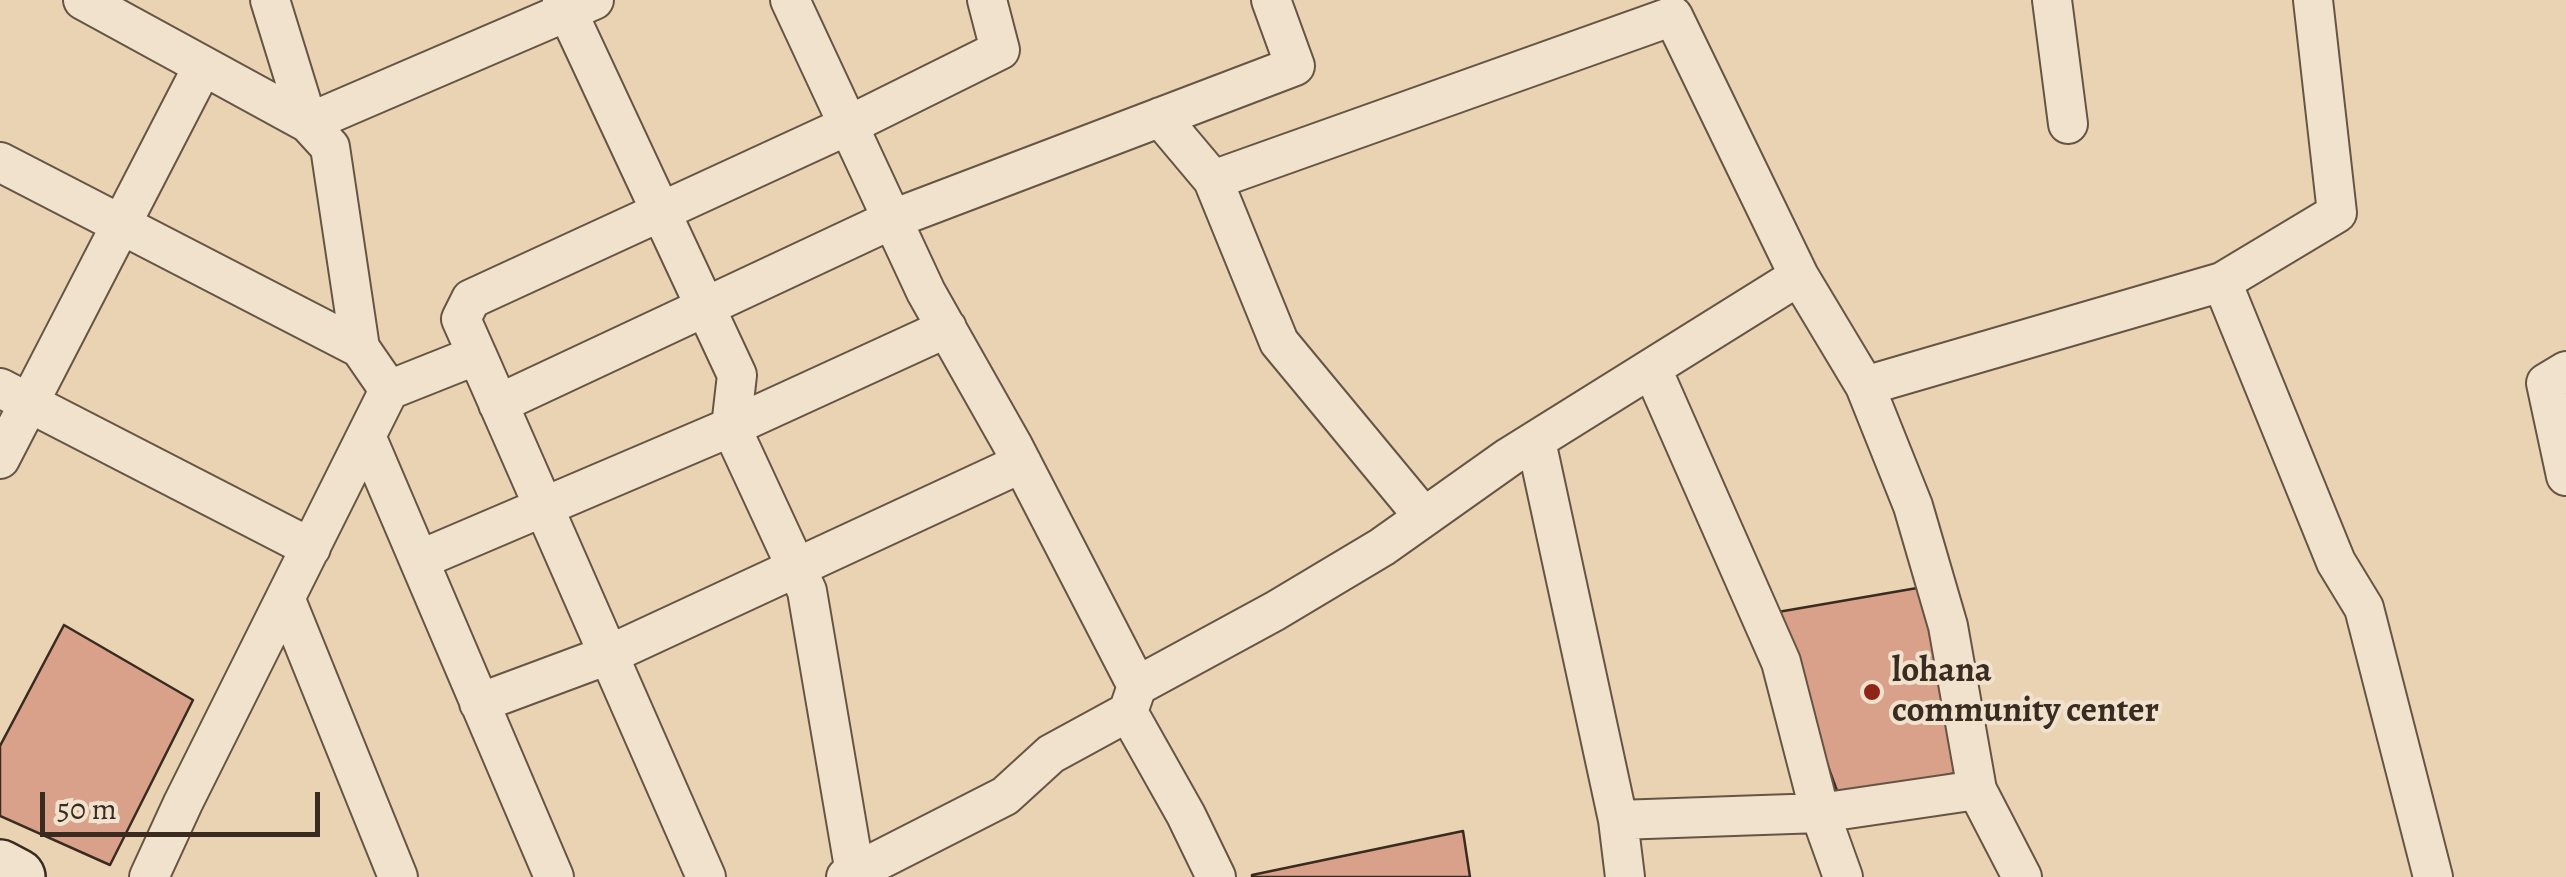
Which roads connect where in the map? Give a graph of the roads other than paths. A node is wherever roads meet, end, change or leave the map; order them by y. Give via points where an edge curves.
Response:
1 (84, 0) edge
2 (270, 0) edge
3 (790, 0) edge
4 (987, 0) edge
5 (1271, 0) edge
6 (2052, 0) edge
7 (2313, 0) edge
8 (574, 4) edge
9 (1670, 8) edge
10 (203, 66) junction
11 (1160, 117) junction
12 (308, 123) junction
13 (2068, 124) dead end
14 (849, 125) junction
15 (0, 162) edge
16 (1213, 180) junction
17 (661, 212) junction
18 (893, 219) junction
19 (121, 224) junction
20 (1799, 276) junction
21 (2222, 282) junction
22 (704, 305) junction
23 (946, 328) junction
24 (360, 348) junction
25 (477, 356) junction
26 (1652, 369) junction
27 (2566, 370) edge
28 (1865, 386) junction
29 (389, 390) junction
30 (14, 395) edge
31 (498, 404) junction
32 (731, 427) junction
33 (366, 436) junction
34 (1536, 440) junction
35 (0, 459) edge
36 (1022, 463) junction
37 (2566, 476) edge
38 (544, 508) junction
39 (1424, 518) junction
40 (311, 548) junction
41 (419, 560) junction
42 (797, 570) junction
43 (286, 600) junction
44 (608, 654) junction
45 (1133, 699) junction
46 (480, 702) junction
47 (1978, 790) junction
48 (1820, 813) junction
49 (1618, 820) junction
50 (0, 868) edge
51 (851, 875) edge
52 (2028, 876) edge
53 (16, 877) edge
54 (149, 877) edge
55 (398, 877) edge
56 (554, 877) edge
57 (706, 877) edge
58 (1216, 877) edge
59 (1625, 877) edge
60 (1843, 877) edge
61 (2433, 877) edge

1 - 10 street
2 - 12 street
3 - 14 street
4 - 14 street via 1000,50
5 - 11 street via 1295,66
6 - 13 street
7 - 21 street via 2338,213
8 - 12 street
8 - 17 street
9 - 16 street
9 - 20 street
10 - 12 street
10 - 19 street
11 - 16 street
11 - 18 street
12 - 24 street via 330,147
14 - 17 street
14 - 18 street
15 - 19 street
16 - 39 street via 1279,342
17 - 22 street
17 - 25 street via 470,299 460,319
18 - 22 street
18 - 23 street
19 - 24 street
19 - 30 street
20 - 26 street
20 - 28 street
21 - 28 street
21 - 61 street via 2336,562 2364,608
22 - 31 street
22 - 32 street via 737,375
23 - 32 street
23 - 36 street
24 - 29 street
25 - 29 street
25 - 31 street
26 - 34 street
26 - 48 street via 1781,662
27 - 37 street via 2546,383
28 - 47 street via 1912,506 1948,626
29 - 33 street
30 - 35 street
30 - 40 street
31 - 38 street
32 - 38 street
32 - 42 street
33 - 40 street
33 - 41 street
34 - 39 street
34 - 49 street
36 - 42 street
36 - 45 street
38 - 41 street
38 - 44 street
39 - 45 street
40 - 43 street
41 - 46 street
42 - 44 street
42 - 51 street via 807,591
43 - 54 street
43 - 55 street
44 - 46 street
44 - 57 street
45 - 51 street via 1051,754 1005,796
45 - 58 street
46 - 56 street
47 - 48 street
47 - 52 street
48 - 49 street
48 - 60 street
49 - 59 street
50 - 53 main road

